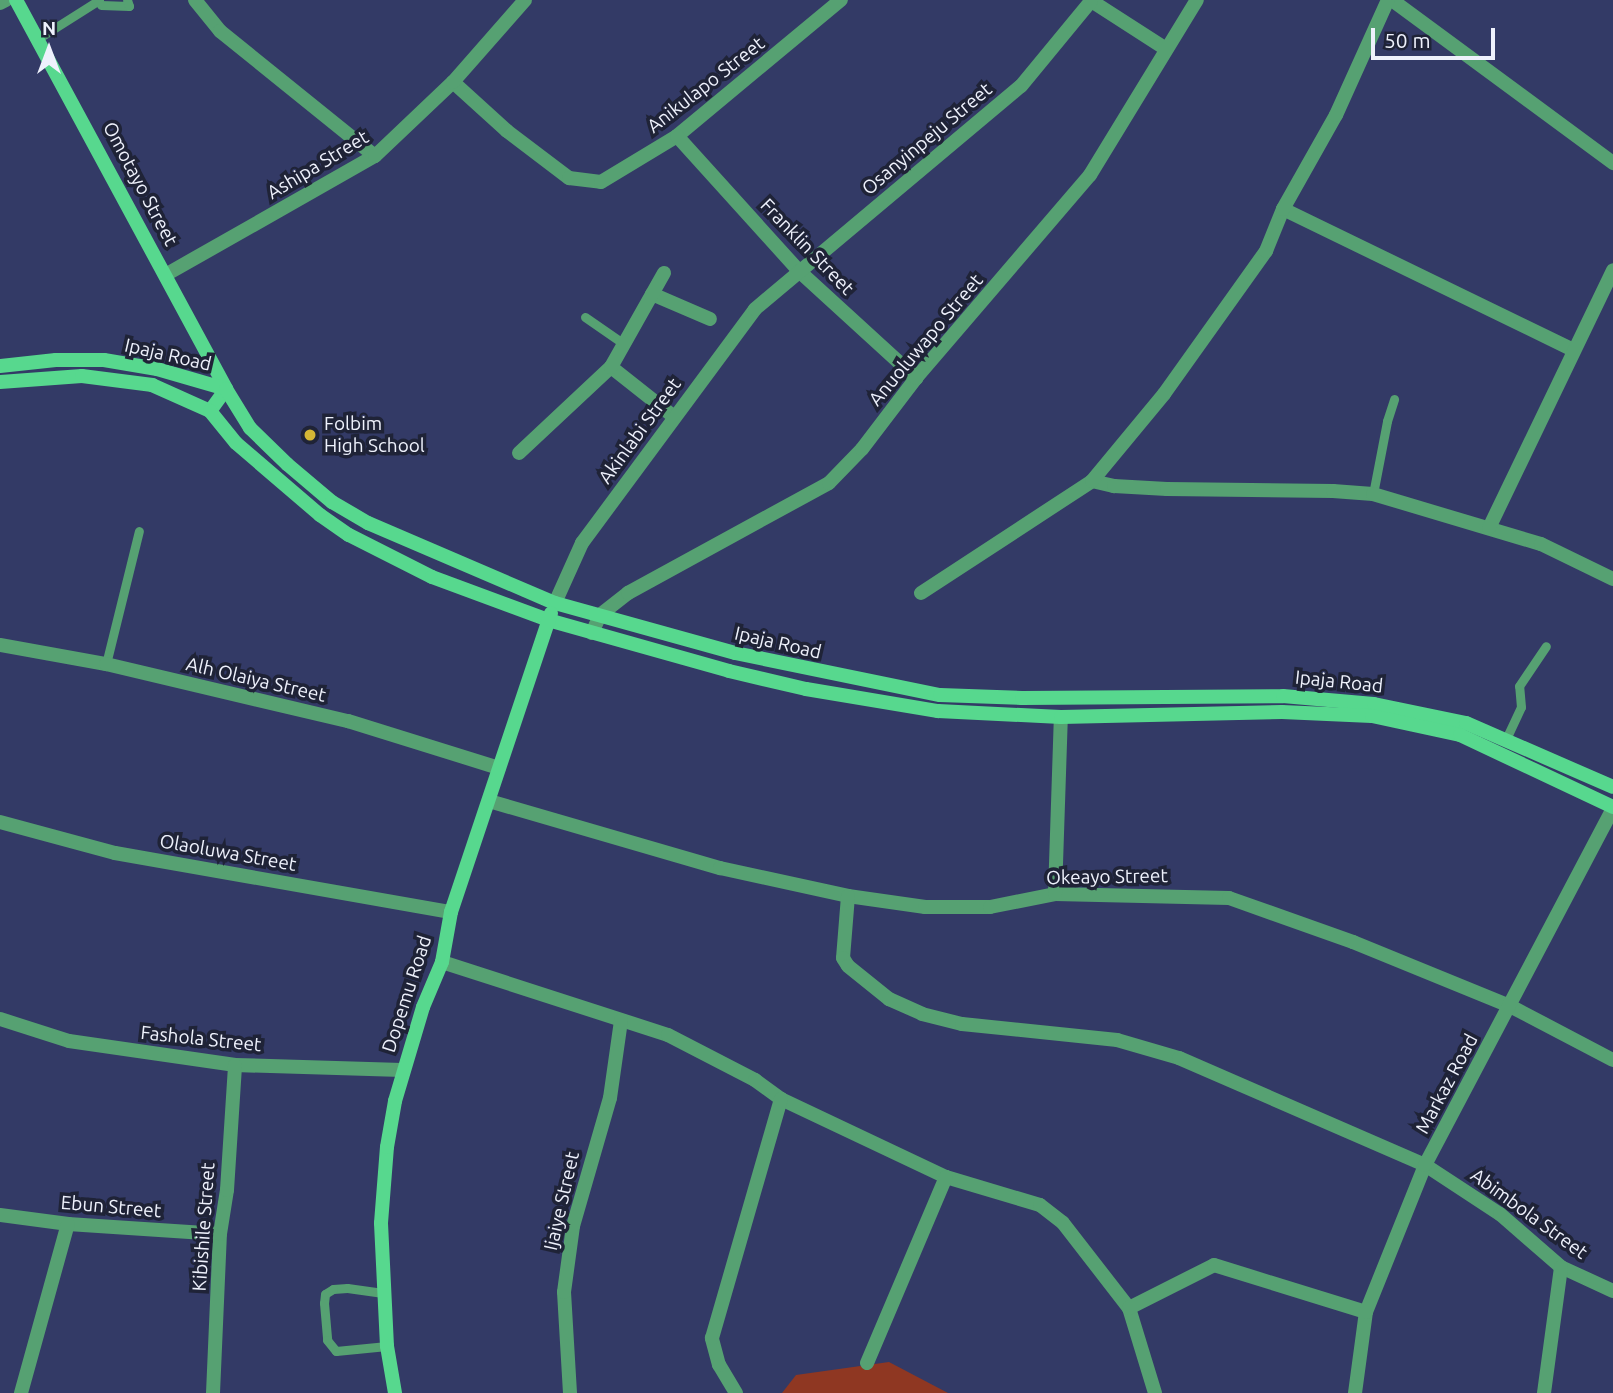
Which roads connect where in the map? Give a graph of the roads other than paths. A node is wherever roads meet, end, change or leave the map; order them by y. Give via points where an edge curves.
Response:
1 (6, 0) edge
2 (16, 0) edge
3 (127, 0) edge
4 (195, 0) edge
5 (525, 0) edge
6 (841, 0) edge
7 (1091, 0) edge
8 (1198, 0) edge
9 (1390, 0) edge
10 (0, 3) edge
11 (100, 3) edge
12 (39, 38) junction
13 (1166, 49) junction
14 (453, 82) junction
15 (677, 136) junction
16 (374, 156) junction
17 (1613, 163) edge
18 (1283, 209) junction
19 (1613, 270) edge
20 (799, 271) junction
21 (664, 273) dead end
22 (167, 274) junction
23 (773, 293) joint
24 (652, 294) junction
25 (585, 317) dead end
26 (710, 319) dead end
27 (624, 344) junction
28 (1574, 350) junction
29 (0, 366) edge
30 (611, 367) junction
31 (916, 378) junction
32 (0, 382) edge
33 (226, 388) junction
34 (1394, 399) dead end
35 (210, 411) junction
36 (673, 416) junction
37 (519, 453) dead end
38 (1092, 481) junction
39 (1373, 494) junction
40 (1489, 528) junction
41 (139, 531) dead end
42 (1613, 579) edge
43 (921, 593) dead end
44 (555, 603) junction
45 (600, 615) junction
46 (548, 621) junction
47 (592, 633) junction
48 (0, 645) edge
49 (1546, 646) dead end
50 (106, 664) junction
51 (1373, 710) junction
52 (1061, 717) junction
53 (1506, 738) junction
54 (499, 768) junction
55 (1613, 787) edge
56 (489, 801) junction
57 (1613, 807) edge
58 (0, 822) edge
59 (1055, 894) junction
60 (848, 896) junction
61 (452, 912) junction
62 (442, 962) junction
63 (1510, 1006) junction
64 (0, 1020) edge
65 (621, 1021) junction
66 (1613, 1059) edge
67 (235, 1065) junction
68 (402, 1070) junction
69 (781, 1099) junction
70 (1425, 1165) junction
71 (946, 1177) junction
72 (0, 1215) edge
73 (68, 1224) junction
74 (220, 1234) junction
75 (1562, 1267) junction
76 (1613, 1291) edge
77 (383, 1293) junction
78 (1129, 1308) junction
79 (1366, 1312) junction
80 (387, 1346) junction
81 (867, 1363) dead end
82 (21, 1393) edge
83 (213, 1393) edge
84 (396, 1393) edge
85 (570, 1393) edge
86 (736, 1393) edge
87 (1155, 1393) edge
88 (1355, 1393) edge
89 (1544, 1393) edge

1 - 10 street
2 - 12 main road, Omotayo Street
3 - 11 lane via 129,6
4 - 16 street via 220,31
5 - 14 street, Ashipa Street
6 - 15 street, Anikulapo Street
7 - 13 street
7 - 20 street, Osanyinpeju Street via 1021,86
8 - 13 street, Anuoluwapo Street
9 - 17 street
9 - 18 street via 1336,115
11 - 12 lane
12 - 22 main road, Omotayo Street
13 - 31 street, Anuoluwapo Street via 1090,175
14 - 15 street, Anikulapo Street via 569,178 585,182 601,181
14 - 16 street, Ashipa Street
15 - 20 street, Franklin Street
16 - 22 street, Ashipa Street
18 - 28 street
18 - 38 street via 1266,251 1164,394
19 - 28 street
20 - 23 street, Osanyinpeju Street
20 - 31 street, Franklin Street
21 - 24 street
22 - 33 main road, Omotayo Street
23 - 36 street, Akinlabi Street
24 - 26 street
24 - 27 street
25 - 27 lane
27 - 30 street
28 - 40 street
29 - 33 main road, Ipaja Road via 104,360
30 - 36 street
30 - 37 street
31 - 45 street, Anuoluwapo Street via 862,449 829,483 655,576
32 - 35 main road, Ipaja Road via 102,376 152,385
33 - 35 main road
33 - 44 main road, Ipaja Road via 250,428 332,502 412,544
34 - 39 lane
35 - 46 main road, Ipaja Road via 236,443 349,535 432,577
36 - 44 street, Akinlabi Street via 582,543
38 - 39 street via 1167,489
38 - 43 street
39 - 40 street
40 - 42 street via 1541,544
41 - 50 lane
44 - 45 main road, Ipaja Road
44 - 46 main road, Dopemu Road
45 - 47 street
45 - 51 main road, Ipaja Road via 773,662 940,695 1283,696
46 - 47 main road, Ipaja Road
46 - 54 main road, Dopemu Road
47 - 52 main road, Ipaja Road via 806,689 938,711
48 - 50 street, Alh Olaiya Street
49 - 53 lane via 1520,686 1521,707
50 - 54 street, Alh Olaiya Street via 348,721
51 - 52 main road, Ipaja Road
51 - 53 main road, Ipaja Road via 1466,723
51 - 57 main road, Ipaja Road via 1460,736
52 - 59 street
53 - 55 main road, Ipaja Road
54 - 56 main road, Dopemu Road
56 - 60 street, Okeayo Street via 720,868
56 - 61 main road, Dopemu Road
57 - 63 street, Markaz Road
58 - 61 street, Olaoluwa Street via 115,853
59 - 60 street, Okeayo Street via 990,907 925,906
59 - 63 street, Okeayo Street via 1229,898
60 - 70 street, Abimbola Street via 843,958 889,999 962,1024 1117,1040 1179,1058
61 - 62 main road, Dopemu Road
62 - 65 street
62 - 68 main road, Dopemu Road
63 - 66 street, Okeayo Street
63 - 70 street, Markaz Road
64 - 67 street, Fashola Street via 69,1041
65 - 69 street via 668,1035 755,1080
65 - 85 street, Ijaiye Street via 610,1098 573,1226 565,1279
67 - 68 street, Fashola Street
67 - 74 street, Kibishile Street
68 - 77 main road, Dopemu Road via 387,1147 381,1223
69 - 71 street
69 - 86 street via 712,1338 719,1365
70 - 75 street, Abimbola Street via 1500,1214
70 - 79 street, Markaz Road
71 - 78 street via 1040,1205 1063,1223
71 - 81 street
72 - 73 street, Ebun Street
73 - 74 street, Ebun Street
73 - 82 street
74 - 83 street, Kibishile Street
75 - 76 street, Abimbola Street
75 - 89 street
77 - 80 main road, Dopemu Road
77 - 80 lane via 333,1289 325,1294 324,1303 327,1340 337,1350
78 - 79 street via 1214,1265
78 - 87 street
79 - 88 street, Markaz Road
80 - 84 main road, Dopemu Road

